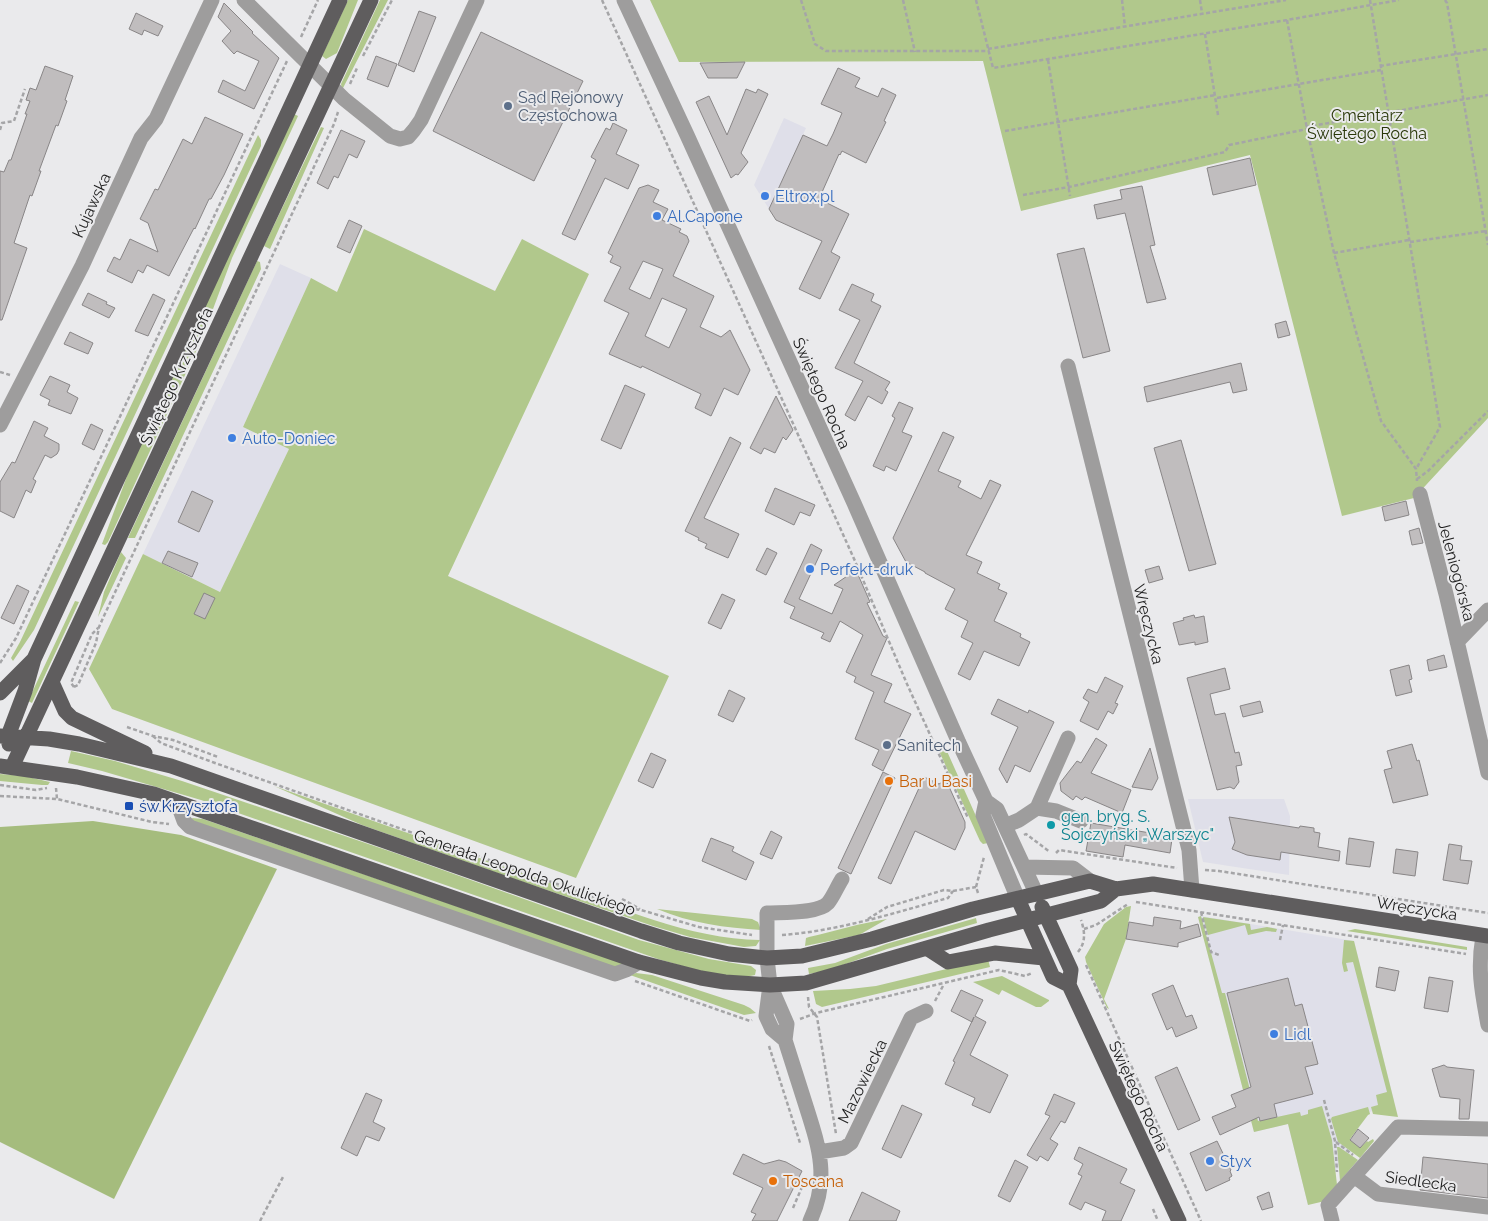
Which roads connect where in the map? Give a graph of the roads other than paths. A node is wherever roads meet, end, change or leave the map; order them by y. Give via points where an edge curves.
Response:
1 (212, 0) edge
2 (244, 0) edge
3 (340, 0) edge
4 (371, 0) edge
5 (477, 0) edge
6 (624, 0) edge
7 (309, 65) junction
8 (330, 86) junction
9 (1068, 366) dead end
10 (6, 397) edge
11 (0, 425) edge
12 (1420, 494) dead end
13 (1488, 610) edge
14 (1457, 642) junction
15 (34, 659) junction
16 (52, 682) junction
17 (0, 693) edge
18 (4, 736) edge
19 (26, 737) junction
20 (1068, 738) dead end
21 (6, 766) edge
22 (170, 766) junction
23 (1488, 772) edge
24 (986, 801) junction
25 (177, 802) junction
26 (1037, 808) junction
27 (1081, 822) dead end
28 (1005, 826) junction
29 (1024, 867) junction
30 (842, 879) dead end
31 (1090, 881) junction
32 (1116, 889) junction
33 (1192, 890) junction
34 (1037, 895) junction
35 (1018, 899) junction
36 (1046, 915) junction
37 (1027, 921) junction
38 (1486, 936) edge
39 (928, 949) junction
40 (767, 958) junction
41 (1044, 958) junction
42 (639, 962) junction
43 (770, 985) junction
44 (1069, 985) junction
45 (926, 1011) road end
46 (1488, 1025) edge
47 (785, 1040) junction
48 (1488, 1129) edge
49 (819, 1152) junction
50 (1354, 1176) junction
51 (1488, 1207) edge
52 (810, 1221) edge
53 (1178, 1221) edge
54 (1332, 1221) edge

1 - 10 street, Kujawska via 156,119 141,138 82,266
2 - 7 street
3 - 7 main road, Świętego Krzysztofa
4 - 8 main road, Świętego Krzysztofa
5 - 8 street via 421,120 408,137 390,136
6 - 24 street, Świętego Rocha
7 - 8 street
7 - 15 main road, Świętego Krzysztofa
8 - 16 main road, Świętego Krzysztofa
9 - 33 street, Wręczycka via 1189,850
10 - 11 street, Kujawska
12 - 14 street, Jeleniogórska via 1451,592
13 - 14 street
14 - 23 street, Jeleniogórska
15 - 17 main road
15 - 18 main road via 25,692
16 - 19 main road, Świętego Krzysztofa
16 - 22 main road via 65,711 72,718
18 - 19 main road, Generała Leopolda Okulickiego
18 - 21 main road
19 - 21 main road, Świętego Krzysztofa
19 - 22 main road, Generała Leopolda Okulickiego via 79,744
20 - 26 street
21 - 25 main road via 77,777
22 - 40 main road, Generała Leopolda Okulickiego via 640,931 704,950
24 - 28 street, Świętego Rocha via 997,809
24 - 35 street, Świętego Rocha via 983,815
25 - 42 main road
25 - 42 street via 184,821 190,827 615,974
26 - 27 street via 1056,811
26 - 28 street
28 - 29 street, Świętego Rocha
29 - 31 street via 1074,868
29 - 34 street, Świętego Rocha
30 - 40 street, Mazowiecka via 828,902 817,909 767,913
31 - 32 main road, Wręczycka
31 - 34 main road
32 - 33 main road, Wręczycka via 1153,884
32 - 36 main road, Wręczycka via 1101,901
33 - 38 main road, Wręczycka
34 - 35 main road, Generała Leopolda Okulickiego
34 - 36 main road, Świętego Rocha
35 - 37 main road, Świętego Rocha
35 - 40 main road, Generała Leopolda Okulickiego via 802,956
36 - 37 main road, Wręczycka
36 - 44 main road, Świętego Rocha via 1071,970
37 - 39 main road
37 - 41 main road, Świętego Rocha
38 - 46 street via 1479,956 1479,977
39 - 41 main road via 948,962 995,953
39 - 43 main road via 806,983
40 - 43 street, Mazowiecka
41 - 44 main road, Świętego Rocha via 1053,977
42 - 43 main road via 701,978 744,985
43 - 47 street, Mazowiecka via 787,1024
43 - 47 street, Mazowiecka via 766,1016 772,1029
44 - 53 main road, Świętego Rocha
45 - 49 street, Mazowiecka via 911,1018 851,1143 844,1148
47 - 49 street, Mazowiecka
48 - 50 street, Siedlecka via 1398,1127
49 - 52 street, Mazowiecka via 820,1190
50 - 51 street, Siedlecka via 1378,1194
50 - 54 street, Siedlecka via 1328,1205

